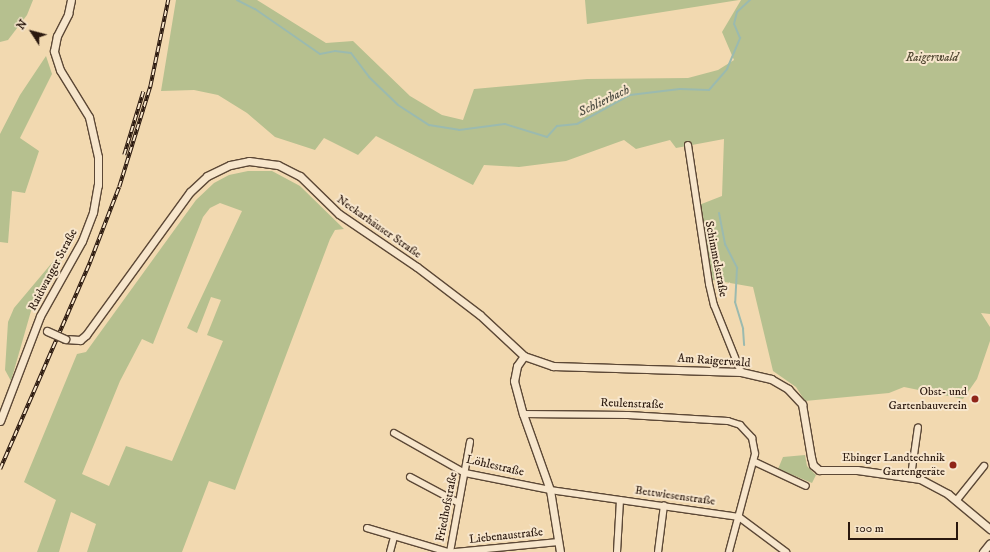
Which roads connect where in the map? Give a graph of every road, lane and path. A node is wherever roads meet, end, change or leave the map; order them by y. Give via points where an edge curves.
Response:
1 (71, 0) edge
2 (688, 145) dead end
3 (37, 325) junction
4 (524, 356) junction
5 (741, 372) junction
6 (523, 414) junction
7 (0, 421) edge
8 (918, 427) dead end
9 (394, 433) dead end
10 (470, 442) dead end
11 (754, 462) junction
12 (984, 466) dead end
13 (465, 473) junction
14 (911, 476) junction
15 (410, 477) dead end
16 (806, 486) dead end
17 (550, 490) junction
18 (620, 500) junction
19 (956, 501) junction
20 (459, 503) junction
21 (664, 505) junction
22 (739, 517) junction
23 (367, 528) dead end
24 (990, 529) edge
25 (394, 537) junction
26 (559, 542) junction
27 (990, 543) edge
28 (390, 552) edge
29 (449, 552) edge
30 (455, 552) edge
31 (560, 552) edge
32 (616, 552) edge
33 (658, 552) edge
34 (729, 552) edge
35 (786, 552) edge
36 (983, 552) edge

1 - 3 street, Raidwanger Straße via 68,14 56,36 54,51 60,70 89,116 98,157 98,185 93,212 82,241 50,295
2 - 5 street, Schimmelstraße via 709,284 714,305
3 - 4 street, Neckarhäuser Straße, bridge via 65,339 80,340 190,192 202,181 230,165 249,161 278,165 300,176 339,214 462,301
3 - 7 street, Raidwanger Straße
4 - 5 street, Am Raigerwald via 553,366
4 - 6 street via 517,366 514,381
5 - 14 street, Am Raigerwald via 771,379 796,395 806,416 813,464 819,470 857,470
6 - 11 street, Reulenstraße via 642,416 728,421 740,425 752,438
6 - 17 street
8 - 14 street
9 - 13 street, Löhlestraße
10 - 13 street, Friedhofstraße
11 - 16 street
11 - 22 street
12 - 19 street
13 - 17 street, Löhlestraße
13 - 20 street, Friedhofstraße
14 - 19 street, Am Raigerwald via 937,486
15 - 20 street
17 - 18 street, Bettwiesenstraße
17 - 26 street
18 - 21 street, Bettwiesenstraße
18 - 32 street
19 - 24 street, Am Raigerwald
20 - 29 street, Friedhofstraße
21 - 22 street, Bettwiesenstraße
21 - 33 street
22 - 34 street
22 - 35 street, Bettwiesenstraße
23 - 25 street
25 - 28 street
25 - 29 street
26 - 30 street, Liebenaustraße
26 - 31 street
27 - 36 street

